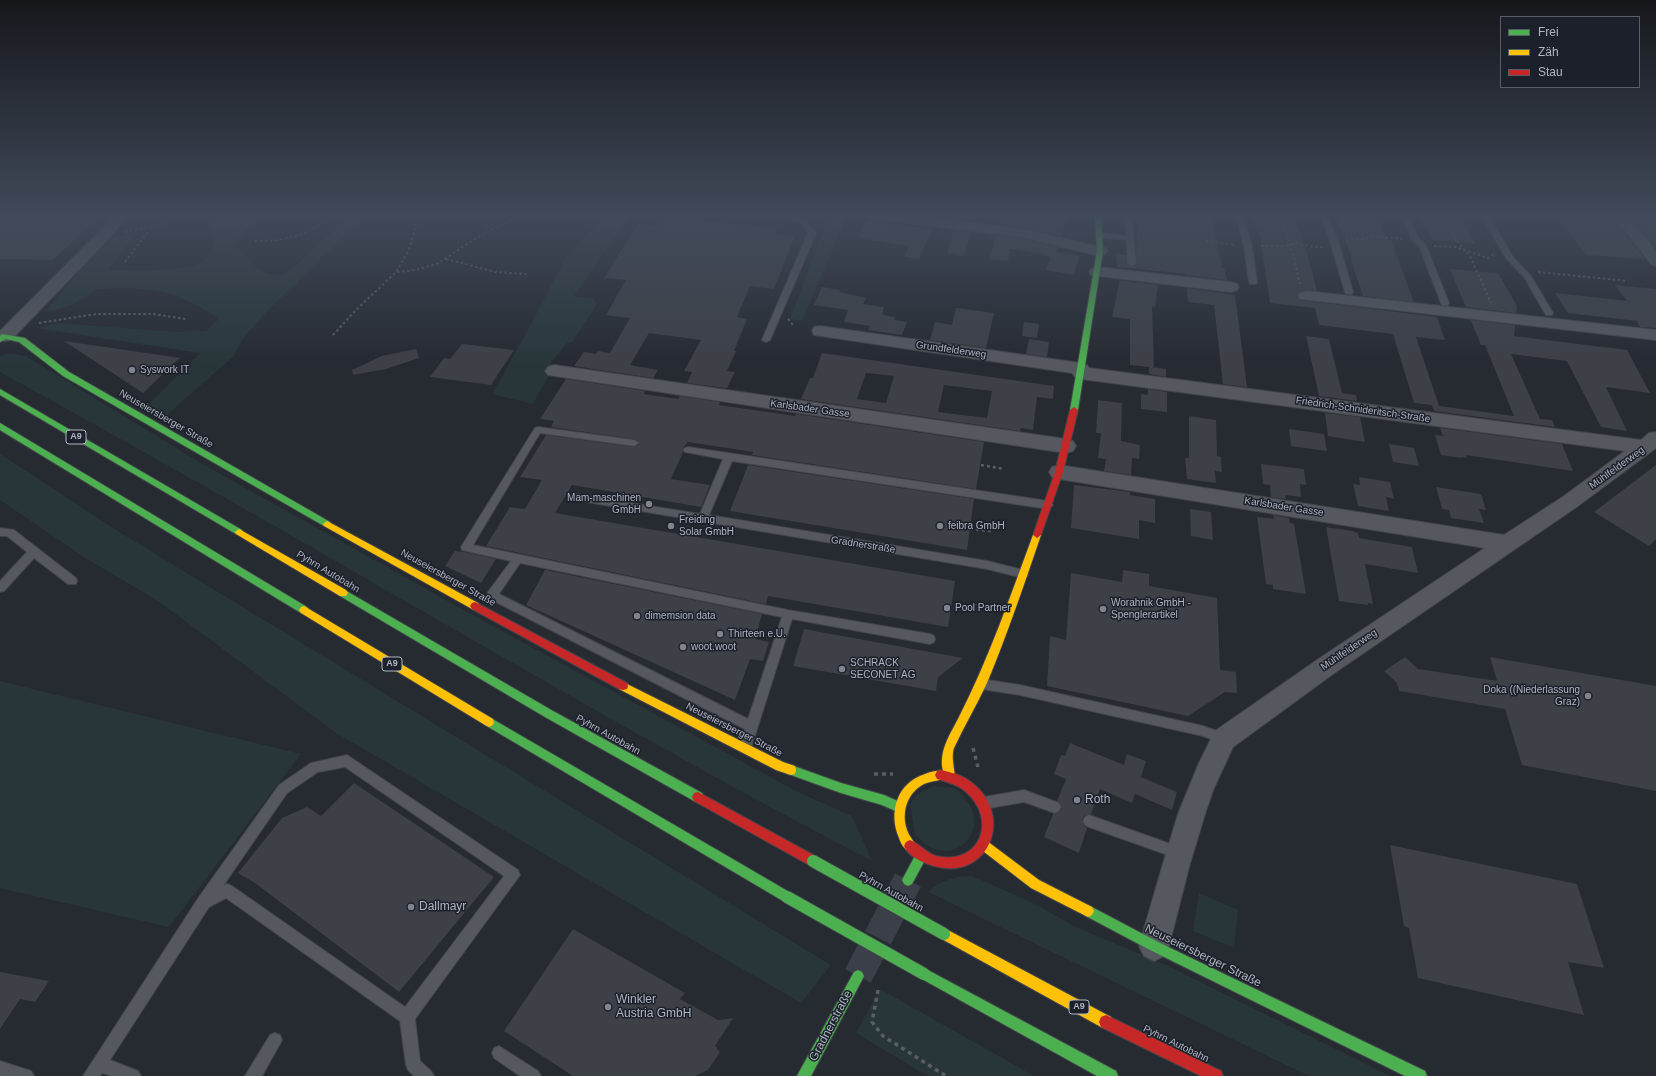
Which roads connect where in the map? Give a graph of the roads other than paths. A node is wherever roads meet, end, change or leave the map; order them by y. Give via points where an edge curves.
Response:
1 (75, 265) edge
2 (798, 265) edge
3 (1098, 265) edge
4 (1251, 265) edge
5 (1341, 265) edge
6 (1429, 265) edge
7 (1517, 265) edge
8 (1097, 272) junction
9 (1253, 282) dead end
10 (1231, 287) dead end
11 (1303, 292) road end
12 (1349, 292) dead end
13 (1445, 303) dead end
14 (1549, 313) dead end
15 (820, 331) dead end
16 (1656, 335) edge
17 (2, 338) edge
18 (766, 340) dead end
19 (554, 371) dead end
20 (1081, 371) junction
21 (0, 392) edge
22 (0, 426) edge
23 (634, 443) dead end
24 (1650, 443) edge
25 (1066, 446) junction
26 (688, 450) dead end
27 (729, 457) junction
28 (1059, 472) junction
29 (575, 497) dead end
30 (1048, 505) junction
31 (703, 518) junction
32 (0, 532) edge
33 (1509, 544) junction
34 (33, 552) junction
35 (518, 559) junction
36 (1023, 574) junction
37 (72, 581) dead end
38 (0, 588) edge
39 (492, 595) junction
40 (478, 608) junction
41 (788, 614) junction
42 (930, 639) dead end
43 (981, 684) junction
44 (752, 727) junction
45 (1224, 739) junction
46 (745, 748) junction
47 (950, 776) junction
48 (984, 803) junction
49 (898, 806) junction
50 (1055, 807) dead end
51 (1089, 821) dead end
52 (983, 844) junction
53 (1179, 853) junction
54 (921, 856) junction
55 (908, 880) tunnel mouth
56 (204, 902) junction
57 (1154, 946) junction
58 (858, 976) tunnel mouth
59 (407, 1017) junction
60 (275, 1040) dead end
61 (499, 1053) dead end
62 (0, 1069) edge
63 (95, 1070) edge
64 (26, 1076) edge
65 (133, 1076) edge
66 (253, 1076) edge
67 (426, 1076) edge
68 (533, 1076) edge
69 (804, 1076) edge
70 (1111, 1076) edge
71 (1216, 1076) edge
72 (1420, 1076) edge

1 - 17 street
2 - 18 lane
3 - 8 main road
4 - 9 lane
5 - 12 lane
6 - 13 lane
7 - 14 lane via 1527,276
8 - 10 street
8 - 20 main road
11 - 16 street
15 - 20 street, Grundfelderweg
17 - 40 main road, Neuseiersberger Straße via 22,340 66,374
19 - 25 street, Karlsbader Gasse
20 - 24 street, Friedrich-Schnideritsch-Straße
20 - 25 main road
21 - 71 main road, Pyhrn Autobahn / A9, bridge via 549,714 944,934 1110,1024
22 - 70 main road, A9, bridge via 510,735 787,897
23 - 35 lane via 538,430 466,547
24 - 33 street, Mühlfelderweg
25 - 28 main road
26 - 27 lane
27 - 30 lane
27 - 31 lane
28 - 30 main road
28 - 33 street, Karlsbader Gasse
29 - 31 lane, Gradnerstraße
30 - 36 main road
31 - 36 lane, Gradnerstraße via 987,565
32 - 34 lane via 10,533
33 - 45 street, Mühlfelderweg via 1325,667
34 - 37 lane
34 - 38 lane
35 - 39 lane
35 - 41 lane
36 - 43 main road
39 - 40 lane
39 - 44 lane
40 - 46 main road, Neuseiersberger Straße
41 - 42 lane
41 - 44 lane
43 - 45 lane via 1020,690 1203,731
43 - 47 main road via 948,750 947,766
44 - 46 lane
45 - 53 street, Mühlfelderweg via 1185,828
46 - 49 main road, Neuseiersberger Straße via 780,766
47 - 48 main road via 970,786
47 - 49 main road via 931,776 915,783 904,793
48 - 50 lane via 1024,796
48 - 52 main road via 989,824
49 - 54 main road via 901,834 908,845
51 - 53 lane
52 - 54 main road via 967,859 952,863 936,862
52 - 57 main road, Neuseiersberger Straße via 1036,884
53 - 57 street, Mühlfelderweg
54 - 55 main road
56 - 59 lane via 227,891
56 - 59 lane via 283,789 315,767 347,761 513,875
56 - 63 lane
57 - 72 main road, Neuseiersberger Straße
58 - 69 main road, Gradnerstraße
59 - 67 lane via 414,1065
60 - 66 lane
61 - 68 lane
62 - 64 lane
63 - 65 lane

